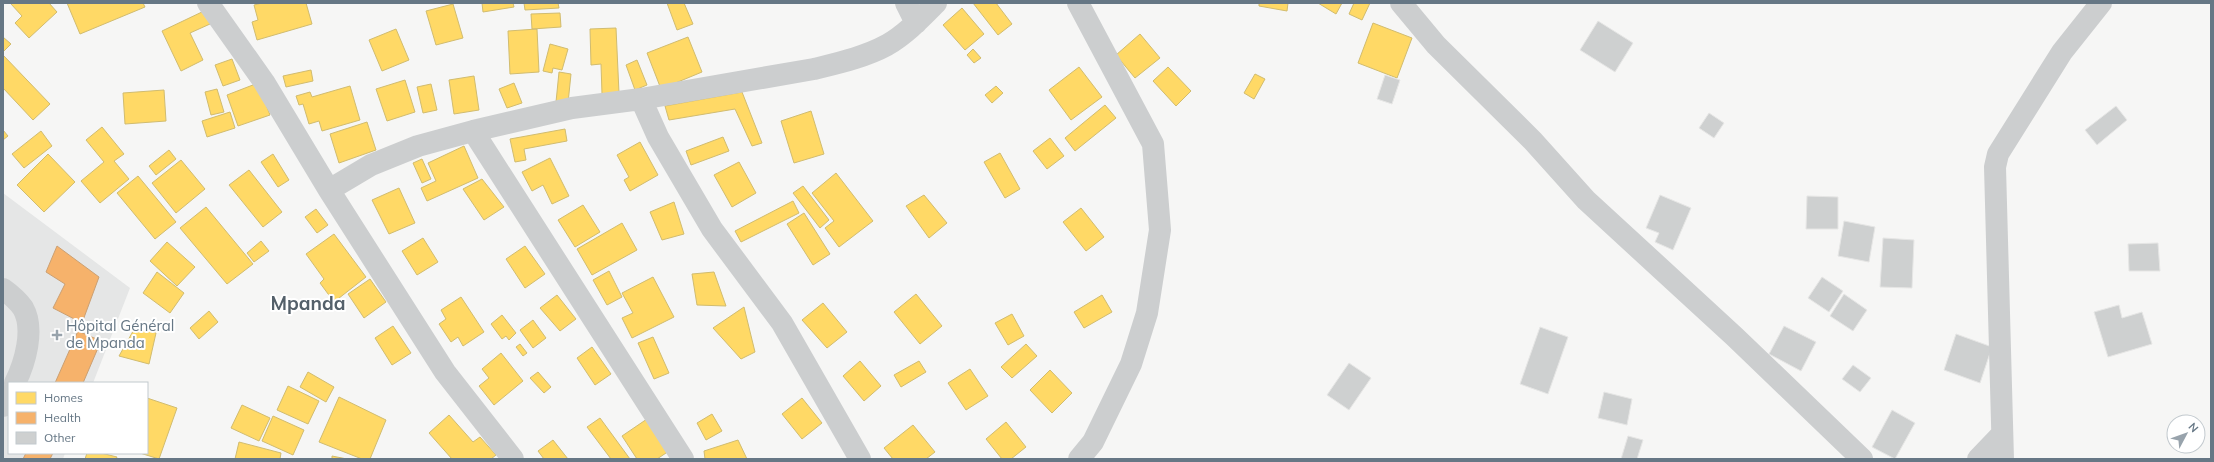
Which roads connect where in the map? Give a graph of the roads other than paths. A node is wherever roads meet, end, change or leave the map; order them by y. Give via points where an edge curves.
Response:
1 (208, 3) edge
2 (906, 3) edge
3 (936, 3) edge
4 (1078, 3) edge
5 (1401, 3) edge
6 (2101, 3) edge
7 (916, 23) junction
8 (641, 99) junction
9 (473, 130) junction
10 (328, 190) junction
11 (3, 289) edge
12 (15, 382) edge
13 (8, 397) edge
14 (3, 406) edge
15 (2001, 435) junction
16 (513, 459) edge
17 (683, 459) edge
18 (860, 459) edge
19 (1078, 459) edge
20 (1862, 459) edge
21 (1978, 459) edge
22 (2003, 459) edge

1 - 10 street via 264,82
2 - 7 street
3 - 7 street
4 - 19 street via 1153,144 1160,230 1147,313 1131,364 1093,442
5 - 20 street via 1441,50 1523,130 1586,200
6 - 15 street via 2062,52 1998,154
7 - 8 street via 886,45 840,62 814,69
8 - 9 street via 572,108
8 - 18 street via 658,137 708,222 733,260 782,323
9 - 10 street via 418,146 371,165
9 - 17 street
10 - 16 street via 445,372
11 - 12 street via 22,307 28,328 26,349
13 - 14 street
15 - 21 street
15 - 22 street

